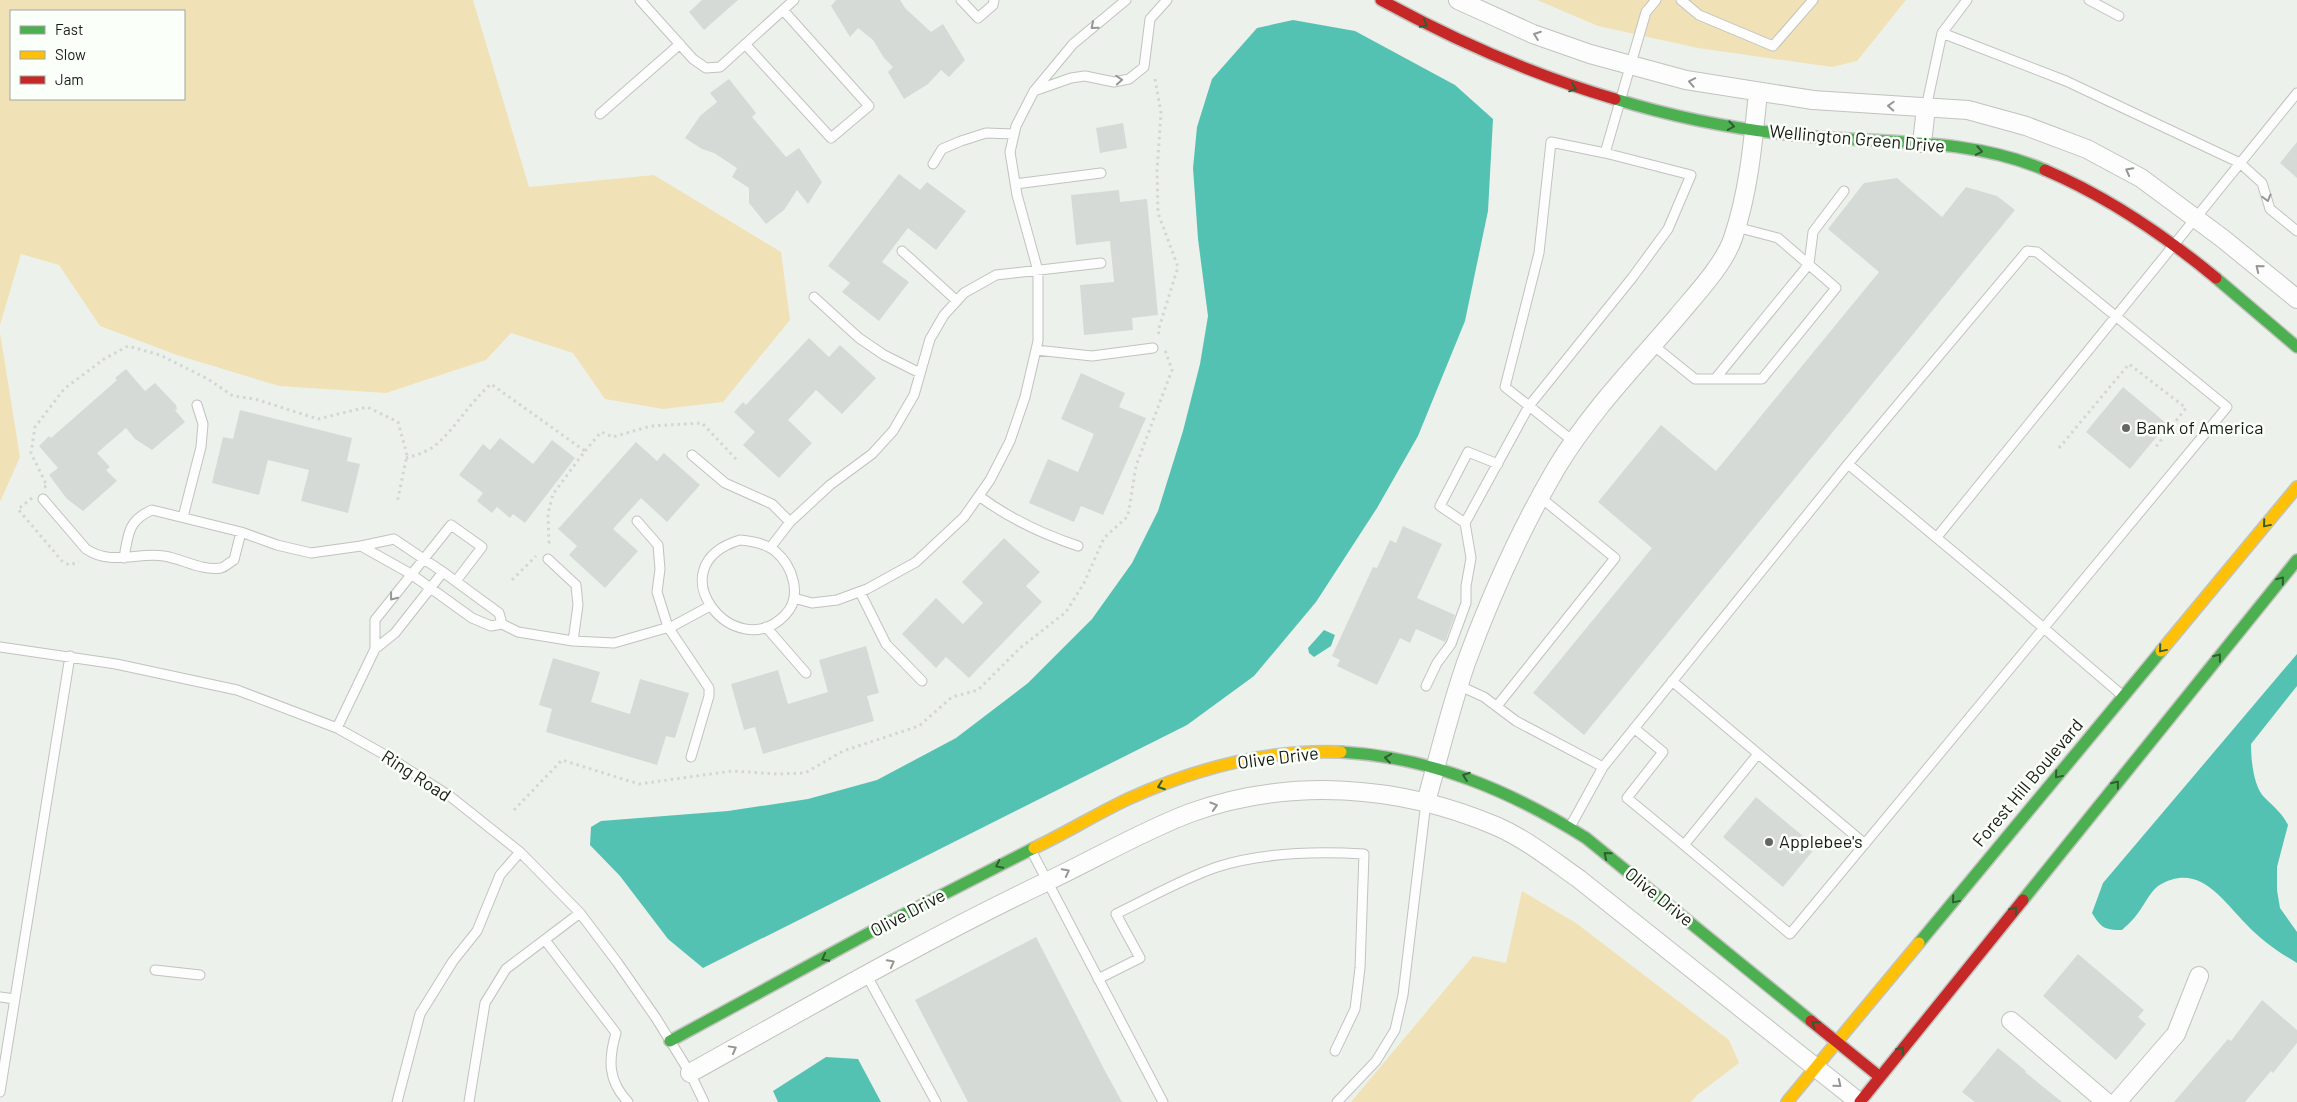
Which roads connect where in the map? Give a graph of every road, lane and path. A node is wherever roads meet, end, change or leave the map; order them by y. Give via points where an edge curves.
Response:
1 (640, 0) edge
2 (794, 0) edge
3 (961, 0) edge
4 (994, 0) edge
5 (1126, 0) edge
6 (1167, 0) edge
7 (1381, 0) edge
8 (1458, 0) edge
9 (1656, 0) edge
10 (1681, 0) edge
11 (1813, 0) edge
12 (1967, 0) edge
13 (2089, 0) edge
14 (783, 10) junction
15 (2118, 16) dead end
16 (1942, 32) junction
17 (680, 44) junction
18 (745, 44) junction
19 (1630, 65) junction
20 (1155, 79) dead end
21 (1034, 91) junction
22 (1758, 92) junction
23 (2297, 93) edge
24 (1620, 102) junction
25 (1926, 108) junction
26 (600, 114) dead end
27 (1754, 130) junction
28 (1014, 134) junction
29 (1922, 143) junction
30 (1605, 153) junction
31 (2240, 163) junction
32 (933, 164) dead end
33 (1101, 173) dead end
34 (1015, 184) junction
35 (1844, 191) dead end
36 (2195, 218) junction
37 (1736, 227) junction
38 (2297, 231) edge
39 (2174, 245) junction
40 (902, 251) dead end
41 (1101, 263) dead end
42 (1809, 264) junction
43 (1038, 271) junction
44 (814, 297) dead end
45 (2297, 299) edge
46 (957, 301) junction
47 (2116, 317) junction
48 (1161, 339) dead end
49 (1653, 345) junction
50 (1164, 346) dead end
51 (2297, 347) edge
52 (1153, 348) dead end
53 (1036, 350) junction
54 (920, 373) junction
55 (1715, 379) junction
56 (197, 405) dead end
57 (1529, 406) junction
58 (1574, 442) junction
59 (2059, 448) dead end
60 (2155, 448) dead end
61 (586, 452) junction
62 (692, 455) dead end
63 (406, 458) junction
64 (736, 459) dead end
65 (1498, 464) junction
66 (1848, 464) junction
67 (2297, 487) edge
68 (41, 495) joint
69 (979, 496) junction
70 (32, 497) dead end
71 (1540, 497) junction
72 (398, 503) dead end
73 (183, 517) junction
74 (637, 521) dead end
75 (790, 522) junction
76 (1465, 523) junction
77 (241, 532) junction
78 (1937, 537) junction
79 (361, 546) junction
80 (1078, 546) dead end
81 (770, 548) junction
82 (124, 558) junction
83 (423, 558) junction
84 (548, 558) dead end
85 (2297, 560) edge
86 (79, 562) dead end
87 (443, 572) junction
88 (411, 574) junction
89 (512, 580) dead end
90 (456, 581) junction
91 (431, 588) junction
92 (860, 592) junction
93 (794, 598) junction
94 (710, 606) junction
95 (502, 624) junction
96 (668, 627) junction
97 (766, 627) junction
98 (2043, 627) junction
99 (573, 641) junction
100 (0, 647) edge
101 (375, 649) junction
102 (70, 656) junction
103 (806, 673) dead end
104 (1672, 681) junction
105 (922, 682) dead end
106 (1426, 686) dead end
107 (1460, 686) junction
108 (2123, 696) junction
109 (1497, 706) junction
110 (337, 728) junction
111 (1634, 728) junction
112 (1758, 754) junction
113 (691, 756) dead end
114 (1436, 767) junction
115 (1603, 767) junction
116 (1426, 802) junction
117 (514, 810) dead end
118 (1570, 827) junction
119 (1865, 844) junction
120 (1684, 845) junction
121 (1031, 850) junction
122 (520, 852) junction
123 (1046, 882) junction
124 (580, 913) junction
125 (545, 940) junction
126 (155, 970) dead end
127 (200, 976) dead end
128 (867, 976) junction
129 (2199, 976) dead end
130 (1098, 979) junction
131 (0, 997) edge
132 (15, 999) junction
133 (2011, 1021) dead end
134 (670, 1041) junction
135 (1837, 1042) junction
136 (1335, 1051) dead end
137 (1816, 1067) junction
138 (690, 1073) junction
139 (1880, 1077) junction
140 (0, 1092) edge
141 (397, 1102) edge
142 (469, 1102) edge
143 (628, 1102) edge
144 (704, 1102) edge
145 (936, 1102) edge
146 (1163, 1102) edge
147 (1337, 1102) edge
148 (1787, 1102) edge
149 (1860, 1102) edge
150 (2106, 1102) edge
151 (2117, 1102) edge

1 - 17 lane
2 - 14 lane
3 - 4 lane via 978,18 993,5
5 -> 21 lane via 1073,44
21 -> 6 lane via 1078,77 1114,82 1128,79 1144,67 1150,19
7 -> 24 street, Wellington Green Drive via 1422,24 1529,72
19 -> 8 street, Wellington Green Drive via 1533,34
9 - 19 lane via 1646,12
10 - 11 lane via 1699,15 1773,46
12 - 16 lane
13 - 15 lane
14 - 18 lane
14 - 18 lane via 869,106 831,138
16 - 25 lane
16 - 31 lane via 2066,81
17 - 18 lane via 706,68 720,68
17 - 26 lane
22 -> 19 street, Wellington Green Drive via 1686,80
19 - 24 lane
20 - 48 path via 1161,113 1158,213 1178,267 1158,331
21 - 28 lane
25 -> 22 street, Wellington Green Drive via 1813,100
22 - 27 street
23 - 31 lane
24 -> 27 street, Wellington Green Drive
24 - 30 lane
25 - 29 street
36 -> 25 street, Wellington Green Drive via 2141,178 2087,149 2026,126 1968,110
27 - 29 street, Wellington Green Drive via 1785,135
27 - 37 street via 1748,182
28 - 32 lane via 986,133 961,141 942,149
28 - 34 lane via 1010,152
29 -> 39 street, Wellington Green Drive via 1997,154 2032,164 2085,187 2131,213
30 - 57 lane via 1551,142 1538,253 1505,387
30 - 57 lane via 1691,175 1668,229
31 - 36 lane
31 -> 38 lane via 2262,183 2270,209
33 - 34 lane
34 - 43 lane
35 - 42 lane via 1814,232
36 - 39 lane
45 -> 36 street, Wellington Green Drive
37 - 42 lane via 1778,238
37 - 49 street via 1716,266
39 - 47 lane
39 - 51 street, Wellington Green Drive
40 - 46 lane
41 - 43 lane
42 - 55 lane
42 - 55 lane via 1836,288 1762,379
43 - 46 lane via 996,275 964,293
43 - 53 lane
44 - 54 lane via 859,338
46 - 54 lane via 930,339
47 - 66 lane via 2037,252 2026,251
47 - 78 lane
47 - 98 lane via 2227,408
49 - 55 lane via 1695,379
49 - 58 street
50 - 117 path via 1172,370 1136,466 1128,516 1104,538 1066,612 1020,648 978,690 952,697 919,726 843,751 805,773 732,771 639,784 562,760
52 - 53 lane via 1092,356
53 - 69 lane via 1010,441
54 - 75 lane via 914,395 893,431 872,454 830,485
56 - 73 lane via 203,424
57 - 58 lane
57 - 65 lane
58 - 71 street
59 - 60 path via 2129,364 2186,408
61 - 63 path via 491,384 476,397 438,444
61 - 64 path via 601,432 613,437 651,426 702,423
61 - 89 path via 553,494 548,513 549,543
62 - 75 lane via 725,483 772,504
63 - 68 path via 398,422 367,407 318,418 233,396 208,379 160,356 128,346 104,359 64,389 35,427 31,453 47,486
63 - 72 path
65 - 76 lane
65 - 76 lane via 1468,452 1440,506
66 - 78 lane
66 - 104 lane
67 -> 108 street, Forest Hill Boulevard
68 - 82 lane via 86,549 93,554
69 - 80 lane via 1000,512 1044,534
69 - 92 lane via 964,517 916,562
70 - 86 path via 18,509 62,562 69,565
71 - 107 street via 1498,578
71 - 109 lane via 1615,558
73 - 77 lane
73 - 82 lane via 152,510 139,515 129,529
74 - 96 lane via 658,545 660,569 657,592
75 - 81 lane
76 - 106 lane via 1471,558 1466,603 1451,644
77 - 79 lane via 311,553
77 - 82 lane via 234,560 221,568 194,566 165,556
78 - 98 lane
79 - 83 lane via 394,539
79 - 88 lane
81 - 93 lane via 787,564 794,581
81 - 94 lane via 758,542 740,540 723,545 710,556 703,572 703,589
83 - 87 lane
83 - 88 lane
83 - 90 lane via 451,524 482,547
84 - 99 lane via 576,585 578,605
139 -> 85 street
87 - 90 lane
87 - 91 lane
88 - 91 lane
88 -> 101 lane via 375,620
90 - 95 lane via 498,613
91 - 95 lane via 472,618 491,626
91 - 101 lane via 395,633
92 - 93 lane via 837,600 812,603
92 - 105 lane via 886,644
93 - 97 lane via 787,614 774,625
94 - 96 lane
94 - 97 lane via 722,620 739,628 757,630
95 - 99 lane via 518,632
96 - 99 lane via 614,643
96 - 113 lane via 709,688
97 - 103 lane
98 - 108 lane
98 - 119 lane
100 - 102 lane, Ring Road
101 - 110 lane
102 - 110 lane, Ring Road via 237,690
102 - 132 lane
104 - 111 lane
104 - 112 lane
107 - 109 lane
107 - 114 street
108 -> 135 street, Forest Hill Boulevard
109 - 115 lane via 1516,720
110 - 122 lane, Ring Road via 451,797
111 - 115 lane
111 - 120 lane via 1663,752 1627,798
112 - 119 lane
112 - 120 lane
114 - 116 street
118 -> 114 street, Olive Drive via 1496,788
114 -> 121 street, Olive Drive via 1362,754 1320,751 1247,760 1213,768 1140,794
115 - 118 lane
123 -> 116 street, Olive Drive via 1164,824 1222,803 1262,794 1291,790 1351,790
116 - 137 street, Olive Drive via 1498,827 1530,845 1579,879
116 - 147 lane via 1396,1030 1376,1061
135 -> 118 street, Olive Drive
119 - 120 lane via 1790,934
121 - 123 lane
121 -> 134 street, Olive Drive via 982,873
122 - 124 lane, Ring Road
122 - 141 lane via 500,875 477,931 420,1014
128 -> 123 street, Olive Drive
123 - 130 lane
124 - 125 lane
124 - 134 lane, Ring Road
125 - 142 lane via 506,969 485,1003
125 - 143 lane via 616,1033 610,1054 612,1074 620,1094
126 - 127 lane
138 -> 128 street, Olive Drive
128 - 145 lane
129 - 151 street via 2176,1034
130 - 136 lane via 1140,958 1116,914 1168,889 1217,867 1266,856 1317,851 1364,854 1360,968 1355,1008
130 - 146 lane
131 - 132 lane
132 - 140 lane
133 - 150 street
134 - 138 lane, Ring Road
135 - 137 street, Forest Hill Boulevard
135 - 139 street, Olive Drive
137 - 148 street, Forest Hill Boulevard
137 -> 149 street, Olive Drive
138 - 144 lane, Ring Road
139 - 149 street

